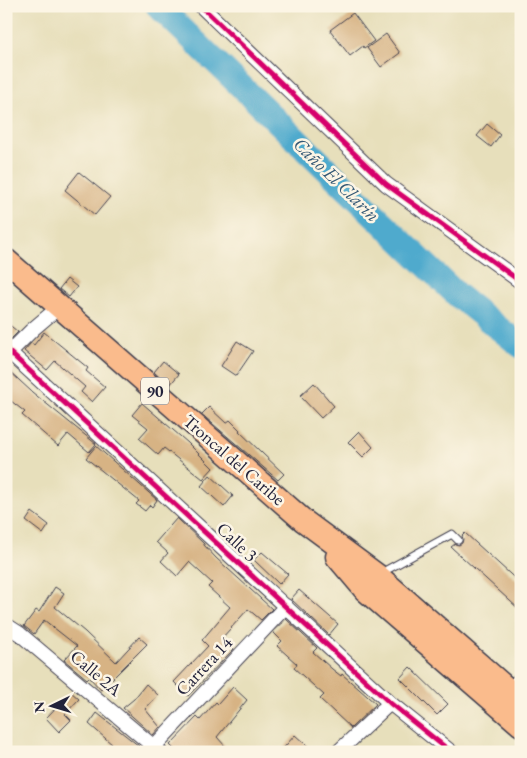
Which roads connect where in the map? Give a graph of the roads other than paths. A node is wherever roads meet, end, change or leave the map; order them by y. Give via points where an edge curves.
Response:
1 (201, 6) edge
2 (6, 260) edge
3 (521, 282) edge
4 (59, 307) junction
5 (7, 352) edge
6 (304, 521) junction
7 (458, 540) dead end
8 (377, 576) junction
9 (286, 606) junction
10 (6, 626) edge
11 (516, 688) edge
12 (390, 703) junction
13 (521, 725) edge
14 (155, 750) edge
15 (338, 752) edge
16 (452, 752) edge

1 - 3 street via 386,184
2 - 4 highway, Troncal del Caribe / 90
4 - 5 street
4 - 6 highway, Troncal del Caribe / 90
5 - 9 street, Calle 3
6 - 8 highway, Troncal del Caribe / 90
6 - 13 highway, Troncal del Caribe / 90 via 365,590
7 - 8 lane via 452,534
8 - 11 highway, Troncal del Caribe / 90
9 - 12 street, Calle 3
9 - 14 street, Carrera 14
10 - 14 street, Calle 2A via 20,634
12 - 15 street
12 - 16 street, Calle 3

